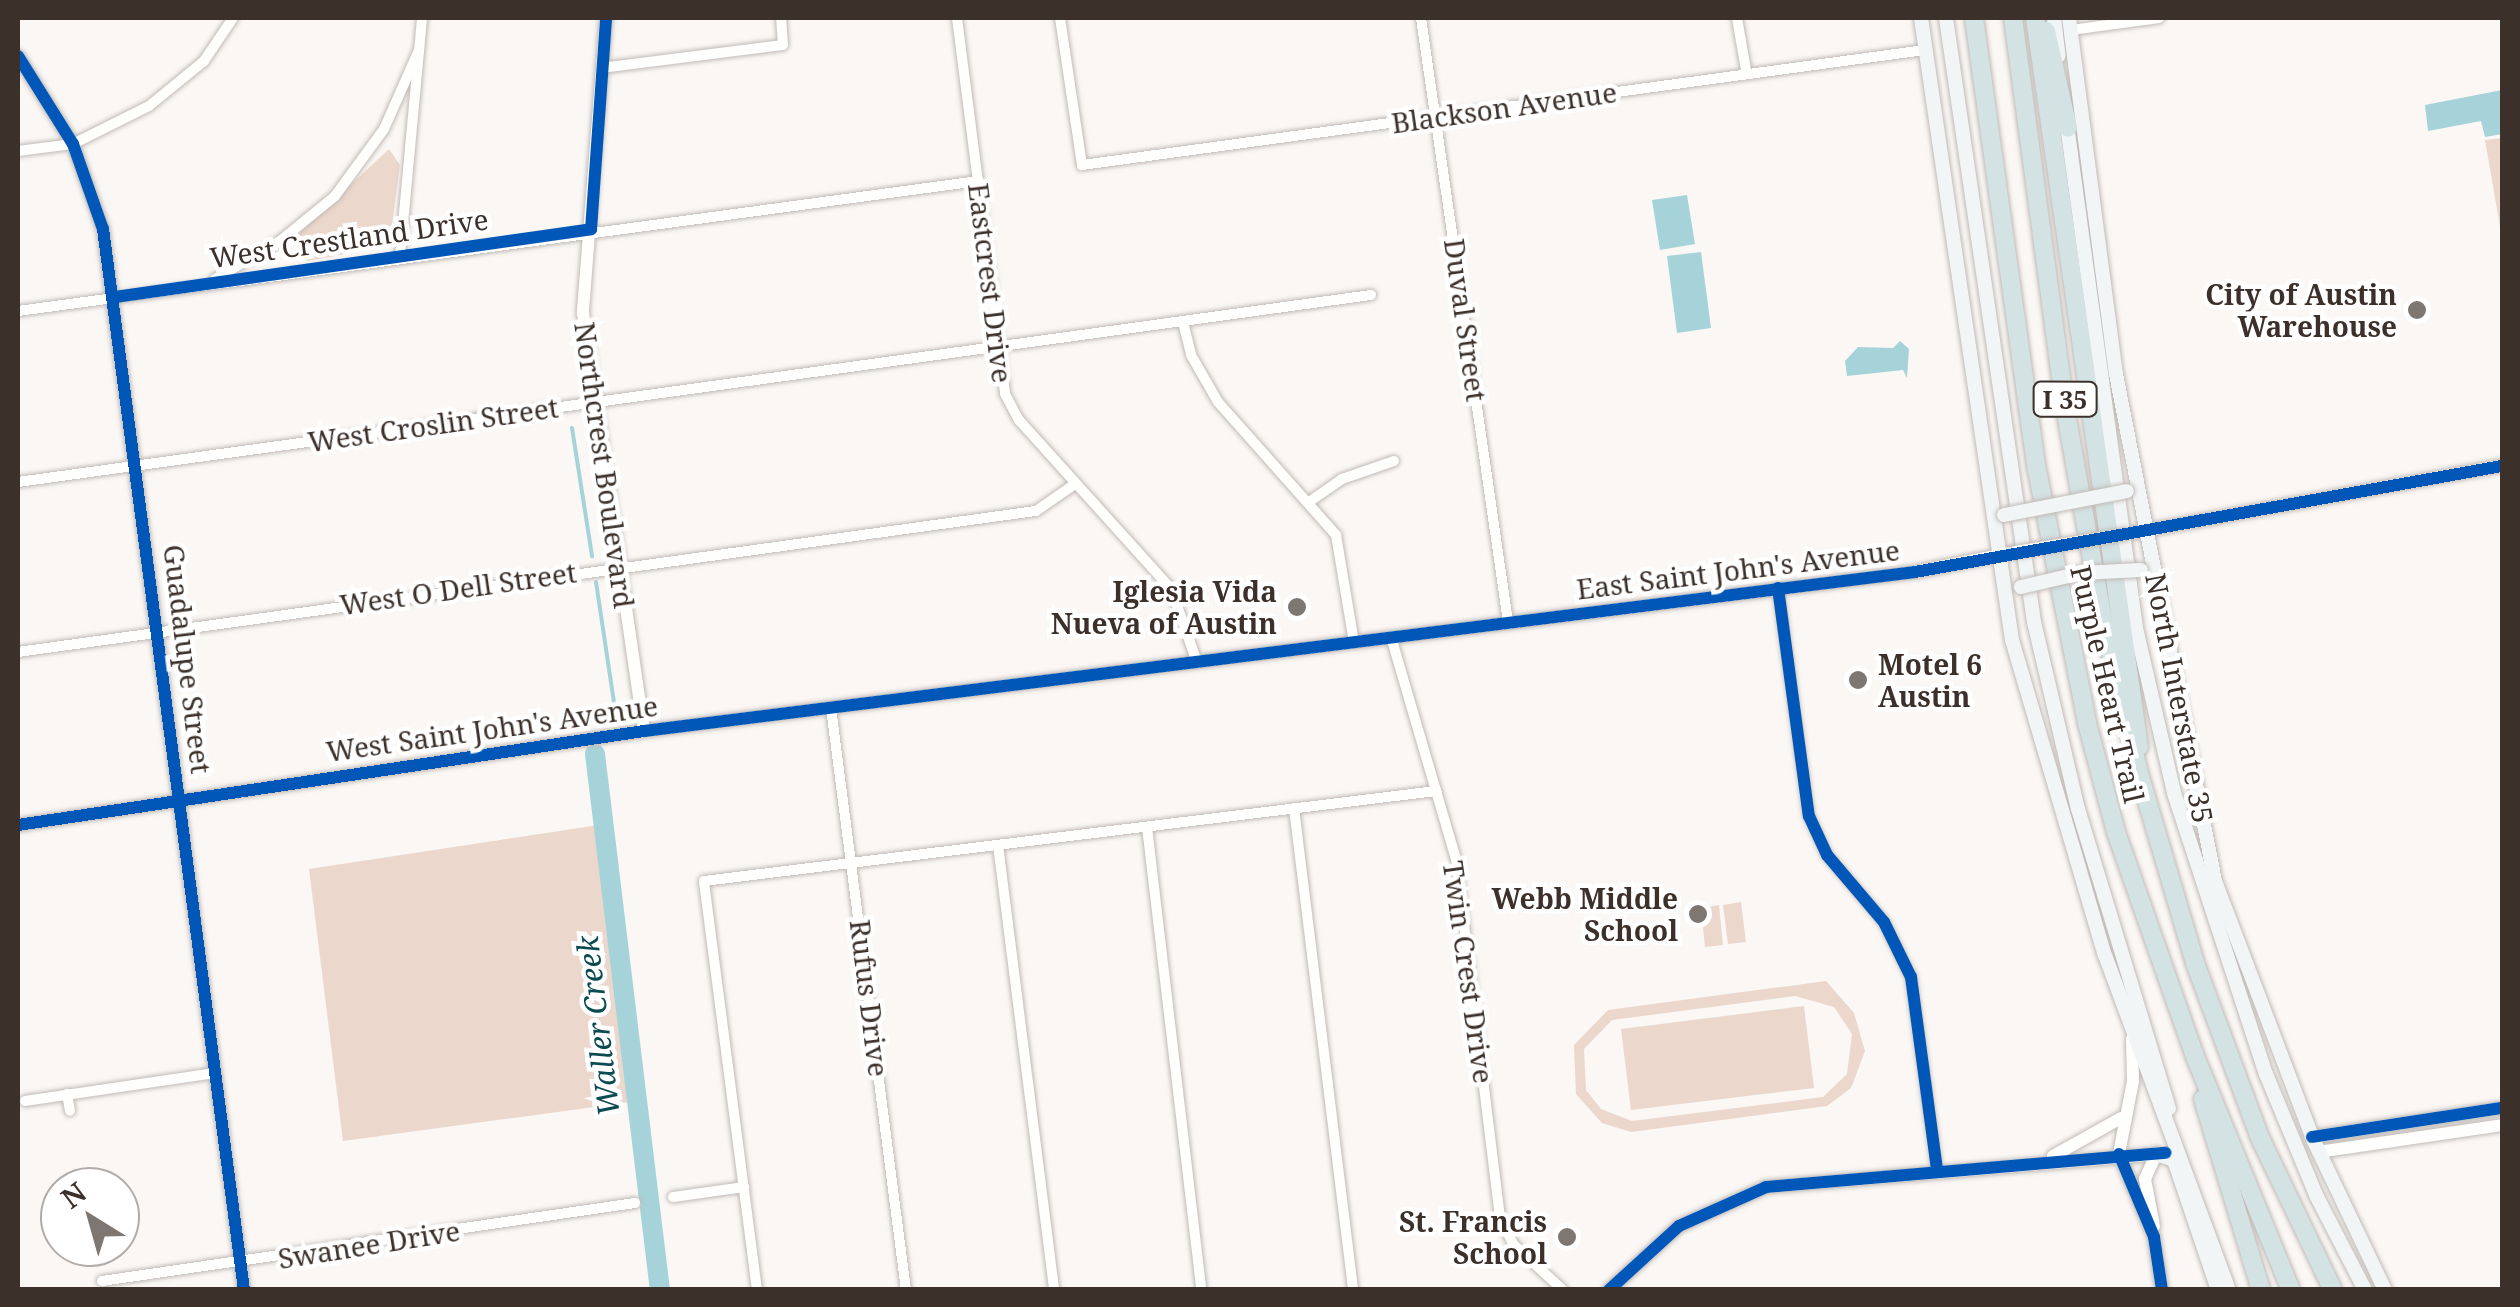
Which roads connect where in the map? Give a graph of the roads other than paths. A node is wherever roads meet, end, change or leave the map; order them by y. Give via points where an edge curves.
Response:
1 (233, 18) edge
2 (422, 18) edge
3 (606, 18) edge
4 (781, 18) edge
5 (957, 18) edge
6 (1060, 18) edge
7 (1421, 18) edge
8 (1738, 18) edge
9 (1920, 18) edge
10 (1946, 18) edge
11 (1974, 18) edge
12 (2013, 18) edge
13 (2035, 18) edge
14 (2043, 18) edge
15 (2054, 18) edge
16 (2159, 18) edge
17 (2070, 24) edge
18 (419, 50) junction
19 (1926, 50) junction
20 (18, 56) edge
21 (600, 68) junction
22 (1746, 70) junction
23 (1436, 118) junction
24 (2059, 132) junction
25 (73, 144) junction
26 (18, 151) edge
27 (978, 180) junction
28 (591, 229) junction
29 (400, 256) junction
30 (206, 284) junction
31 (1371, 295) dead end
32 (115, 297) junction
33 (18, 310) edge
34 (1184, 322) junction
35 (998, 347) junction
36 (595, 402) junction
37 (1394, 461) dead end
38 (138, 465) junction
39 (2502, 466) edge
40 (2137, 476) junction
41 (18, 482) edge
42 (1076, 484) junction
43 (1988, 500) junction
44 (1308, 502) junction
45 (2149, 530) junction
46 (1996, 555) junction
47 (618, 565) junction
48 (1778, 588) junction
49 (2159, 589) junction
50 (2007, 604) junction
51 (1508, 622) junction
52 (159, 631) junction
53 (1391, 637) junction
54 (1354, 642) junction
55 (18, 652) edge
56 (1197, 662) junction
57 (974, 689) joint
58 (831, 708) junction
59 (644, 732) junction
60 (2140, 777) junction
61 (1436, 791) junction
62 (180, 800) junction
63 (1294, 808) junction
64 (18, 824) edge
65 (1147, 827) junction
66 (998, 845) junction
67 (853, 862) junction
68 (2128, 1017) junction
69 (2194, 1054) junction
70 (215, 1073) junction
71 (67, 1094) junction
72 (25, 1101) dead end
73 (2502, 1108) edge
74 (70, 1112) dead end
75 (2121, 1118) junction
76 (2502, 1125) edge
77 (2312, 1136) junction
78 (2318, 1152) junction
79 (2118, 1154) junction
80 (2156, 1154) junction
81 (2182, 1157) junction
82 (2043, 1160) junction
83 (1937, 1169) junction
84 (744, 1187) junction
85 (673, 1197) dead end
86 (635, 1203) dead end
87 (2154, 1237) junction
88 (241, 1264) junction
89 (102, 1282) dead end
90 (244, 1290) edge
91 (757, 1290) edge
92 (906, 1290) edge
93 (1054, 1290) edge
94 (1201, 1290) edge
95 (1353, 1290) edge
96 (1563, 1290) edge
97 (1609, 1290) edge
98 (2162, 1290) edge
99 (2218, 1290) edge
100 (2229, 1290) edge
101 (2261, 1290) edge
102 (2291, 1290) edge
103 (2333, 1290) edge
104 (2365, 1290) edge
105 (2384, 1290) edge

1 - 25 street via 204,61 168,94
2 - 18 street
3 - 21 street, Northcrest Boulevard
4 - 21 street via 782,45
5 - 27 street, Eastcrest Drive
6 - 23 street, Blackson Avenue via 1082,165
7 - 23 street, Duval Street
8 - 22 street
9 - 19 main road
10 - 81 main road via 2034,622 2078,810
11 - 69 highway, Purple Heart Trail / I 35 via 2032,434 2074,663 2116,832
12 - 60 highway, Purple Heart Trail / I 35 via 2066,413 2103,621
13 - 24 highway
14 - 24 highway
15 - 24 main road
16 - 17 street
17 - 40 main road, North Interstate 35 via 2116,374
18 - 29 street
18 - 30 street via 384,129 335,196 280,241
19 - 22 street, Blackson Avenue
19 - 43 main road
20 - 25 street, Guadalupe Street
21 - 28 street, Northcrest Boulevard
22 - 23 street, Blackson Avenue
23 - 51 street, Duval Street
24 - 60 highway via 2139,725
24 - 104 main road via 2136,628 2174,793 2266,1074 2316,1196
25 - 26 street
25 - 32 street, Guadalupe Street via 96,201
27 - 28 street, West Crestland Drive
27 - 35 street, Eastcrest Drive
28 - 29 street, West Crestland Drive
28 - 36 street, Northcrest Boulevard via 583,313
29 - 30 street, West Crestland Drive
30 - 32 street, West Crestland Drive
31 - 34 street, West Croslin Street
32 - 33 street, West Crestland Drive
32 - 38 street, Guadalupe Street
34 - 35 street, West Croslin Street
34 - 44 street via 1191,355 1210,391
35 - 36 street, West Croslin Street
35 - 42 street, Eastcrest Drive via 1012,412
36 - 38 street, West Croslin Street
36 - 47 street, Northcrest Boulevard
37 - 44 street via 1342,479
38 - 41 street, West Croslin Street
38 - 52 street, Guadalupe Street
39 - 45 street, East Saint John's Avenue
40 - 43 main road, bridge via 2114,498 2004,515
40 - 45 main road, North Interstate 35
42 - 47 street, West O Dell Street via 1036,510
42 - 56 street, Eastcrest Drive via 1171,589
43 - 46 main road
44 - 54 street via 1341,547
45 - 46 street, East Saint John's Avenue, bridge
45 - 49 main road, North Interstate 35
46 - 48 street, East Saint John's Avenue
46 - 50 main road
47 - 52 street, West O Dell Street
47 - 59 street, Northcrest Boulevard
48 - 51 street, East Saint John's Avenue
48 - 83 street via 1809,816 1827,855 1884,922 1910,977
49 - 50 main road, bridge via 2140,570 2081,573 2021,587
49 - 77 main road, North Interstate 35 via 2215,881
50 - 68 main road via 2033,724
51 - 53 street, East Saint John's Avenue
52 - 55 street, West O Dell Street
52 - 62 street, Guadalupe Street
53 - 54 street, East Saint John's Avenue
53 - 61 street, Twin Crest Drive
54 - 56 street, East Saint John's Avenue
56 - 57 street, East Saint John's Avenue
57 - 58 street, West Saint John's Avenue
58 - 59 street, West Saint John's Avenue
58 - 67 street, Rufus Drive
59 - 62 street, West Saint John's Avenue
60 - 103 highway, Purple Heart Trail / I 35 via 2195,963 2261,1140
61 - 63 street
61 - 96 street, Twin Crest Drive via 1456,860 1500,1218 1514,1246
62 - 64 street, West Saint John's Avenue
62 - 70 street, Guadalupe Street
63 - 65 street
63 - 95 street
65 - 66 street
65 - 94 street
66 - 67 street
66 - 93 street
67 - 84 street via 704,882
67 - 92 street, Rufus Drive
68 - 75 street via 2135,1053
68 - 81 main road
69 - 101 highway via 2208,1126
69 - 102 highway, Purple Heart Trail / I 35
70 - 71 street
70 - 88 street, Guadalupe Street
71 - 72 street
71 - 74 street
73 - 77 street
75 - 79 street
75 - 82 street
76 - 78 street
77 - 78 main road, North Interstate 35
78 - 105 main road, North Interstate 35
79 - 80 street
79 - 82 street
79 - 87 street
80 - 87 street via 2146,1179
80 - 99 main road via 2174,1160
81 - 100 main road
82 - 83 street
83 - 97 street via 1743,1193 1679,1226
84 - 85 street
84 - 91 street
86 - 88 street, Swanee Drive
87 - 98 street
88 - 89 street, Swanee Drive
88 - 90 street, Guadalupe Street

